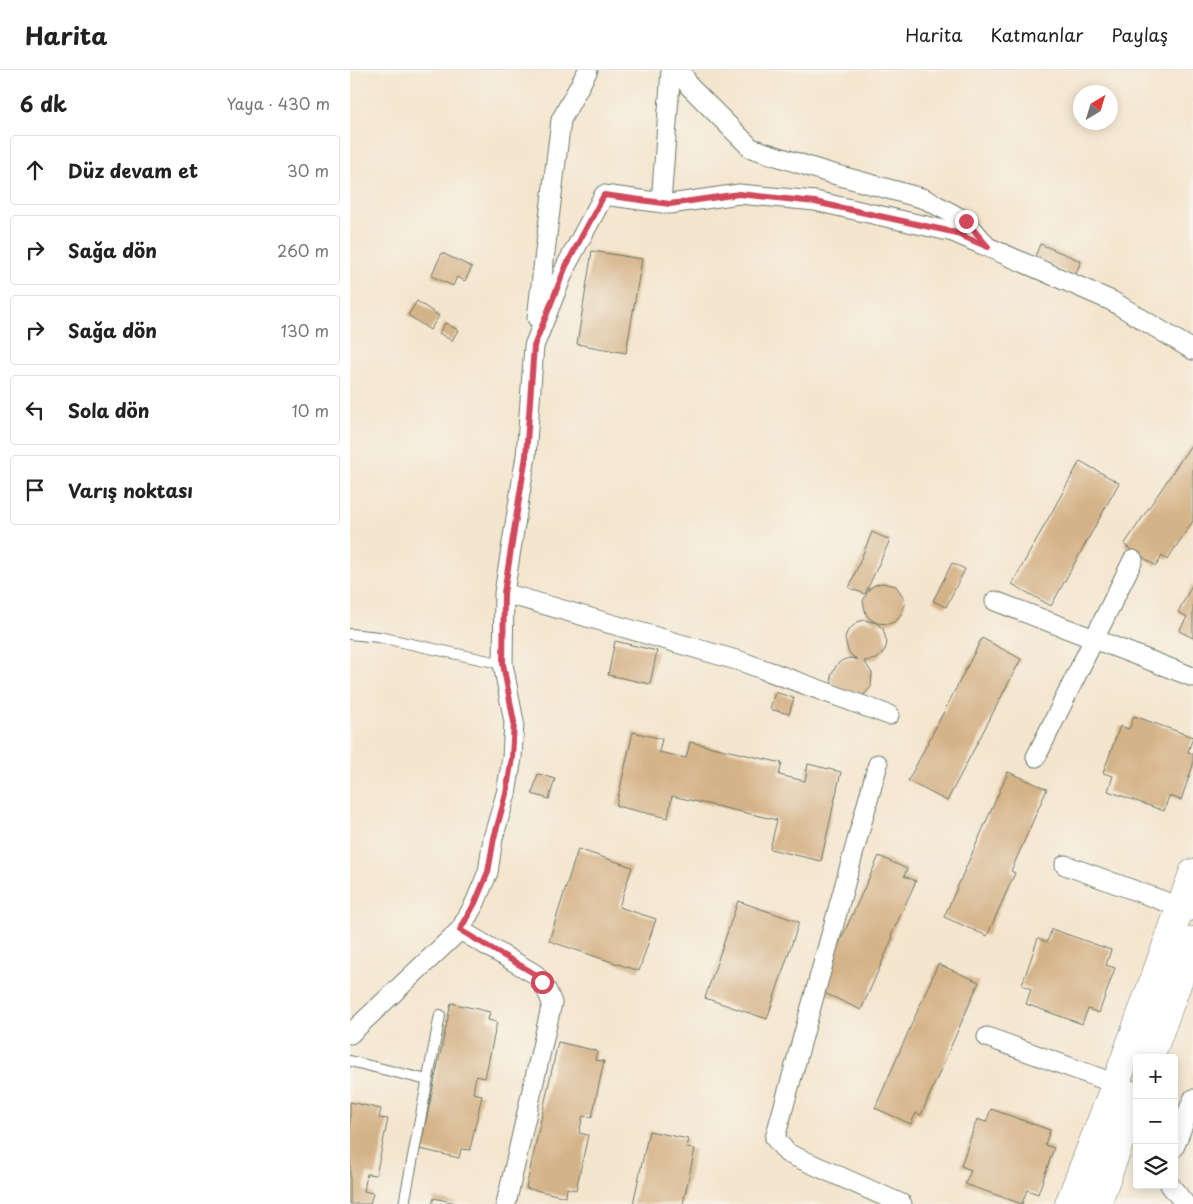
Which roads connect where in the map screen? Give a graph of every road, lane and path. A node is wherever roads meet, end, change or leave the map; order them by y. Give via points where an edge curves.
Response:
1 (588, 70) edge
2 (671, 70) edge
3 (682, 70) edge
4 (661, 203) junction
5 (988, 247) junction
6 (534, 346) junction
7 (1193, 350) edge
8 (1133, 560) dead end
9 (504, 593) junction
10 (995, 601) dead end
11 (350, 634) edge
12 (1095, 639) junction
13 (503, 664) junction
14 (1193, 677) edge
15 (889, 715) dead end
16 (1036, 757) dead end
17 (878, 764) dead end
18 (1065, 865) dead end
19 (1193, 873) edge
20 (1187, 909) edge
21 (460, 930) junction
22 (1193, 941) edge
23 (440, 1015) dead end
24 (350, 1034) edge
25 (988, 1037) dead end
26 (1151, 1054) edge
27 (350, 1061) edge
28 (428, 1080) junction
29 (1130, 1090) edge
30 (1193, 1098) edge
31 (1176, 1144) edge
32 (1173, 1189) edge
33 (404, 1204) edge
34 (506, 1204) edge
35 (902, 1204) edge
36 (1069, 1204) edge
37 (1097, 1204) edge
38 (1185, 1204) edge

1 - 6 street via 562,120
2 - 4 street
3 - 5 street via 689,86 751,148 925,199 966,221
4 - 5 street via 739,194 815,202 953,232
4 - 6 street via 604,195 566,266
5 - 7 street via 1112,301
6 - 9 street via 526,456
8 - 12 street
9 - 13 street
9 - 15 street via 743,662
10 - 12 street
11 - 13 lane via 379,637
12 - 14 street
12 - 16 street
13 - 21 street via 514,722 508,785 488,872
17 - 35 street via 775,1138 786,1153
18 - 20 street
19 - 20 street
20 - 29 street
21 - 24 street
21 - 34 street via 535,974 548,991 552,1003
22 - 26 street
23 - 28 lane
25 - 29 street
27 - 28 lane
28 - 33 lane
29 - 36 street
29 - 37 street
30 - 31 street
32 - 38 street

